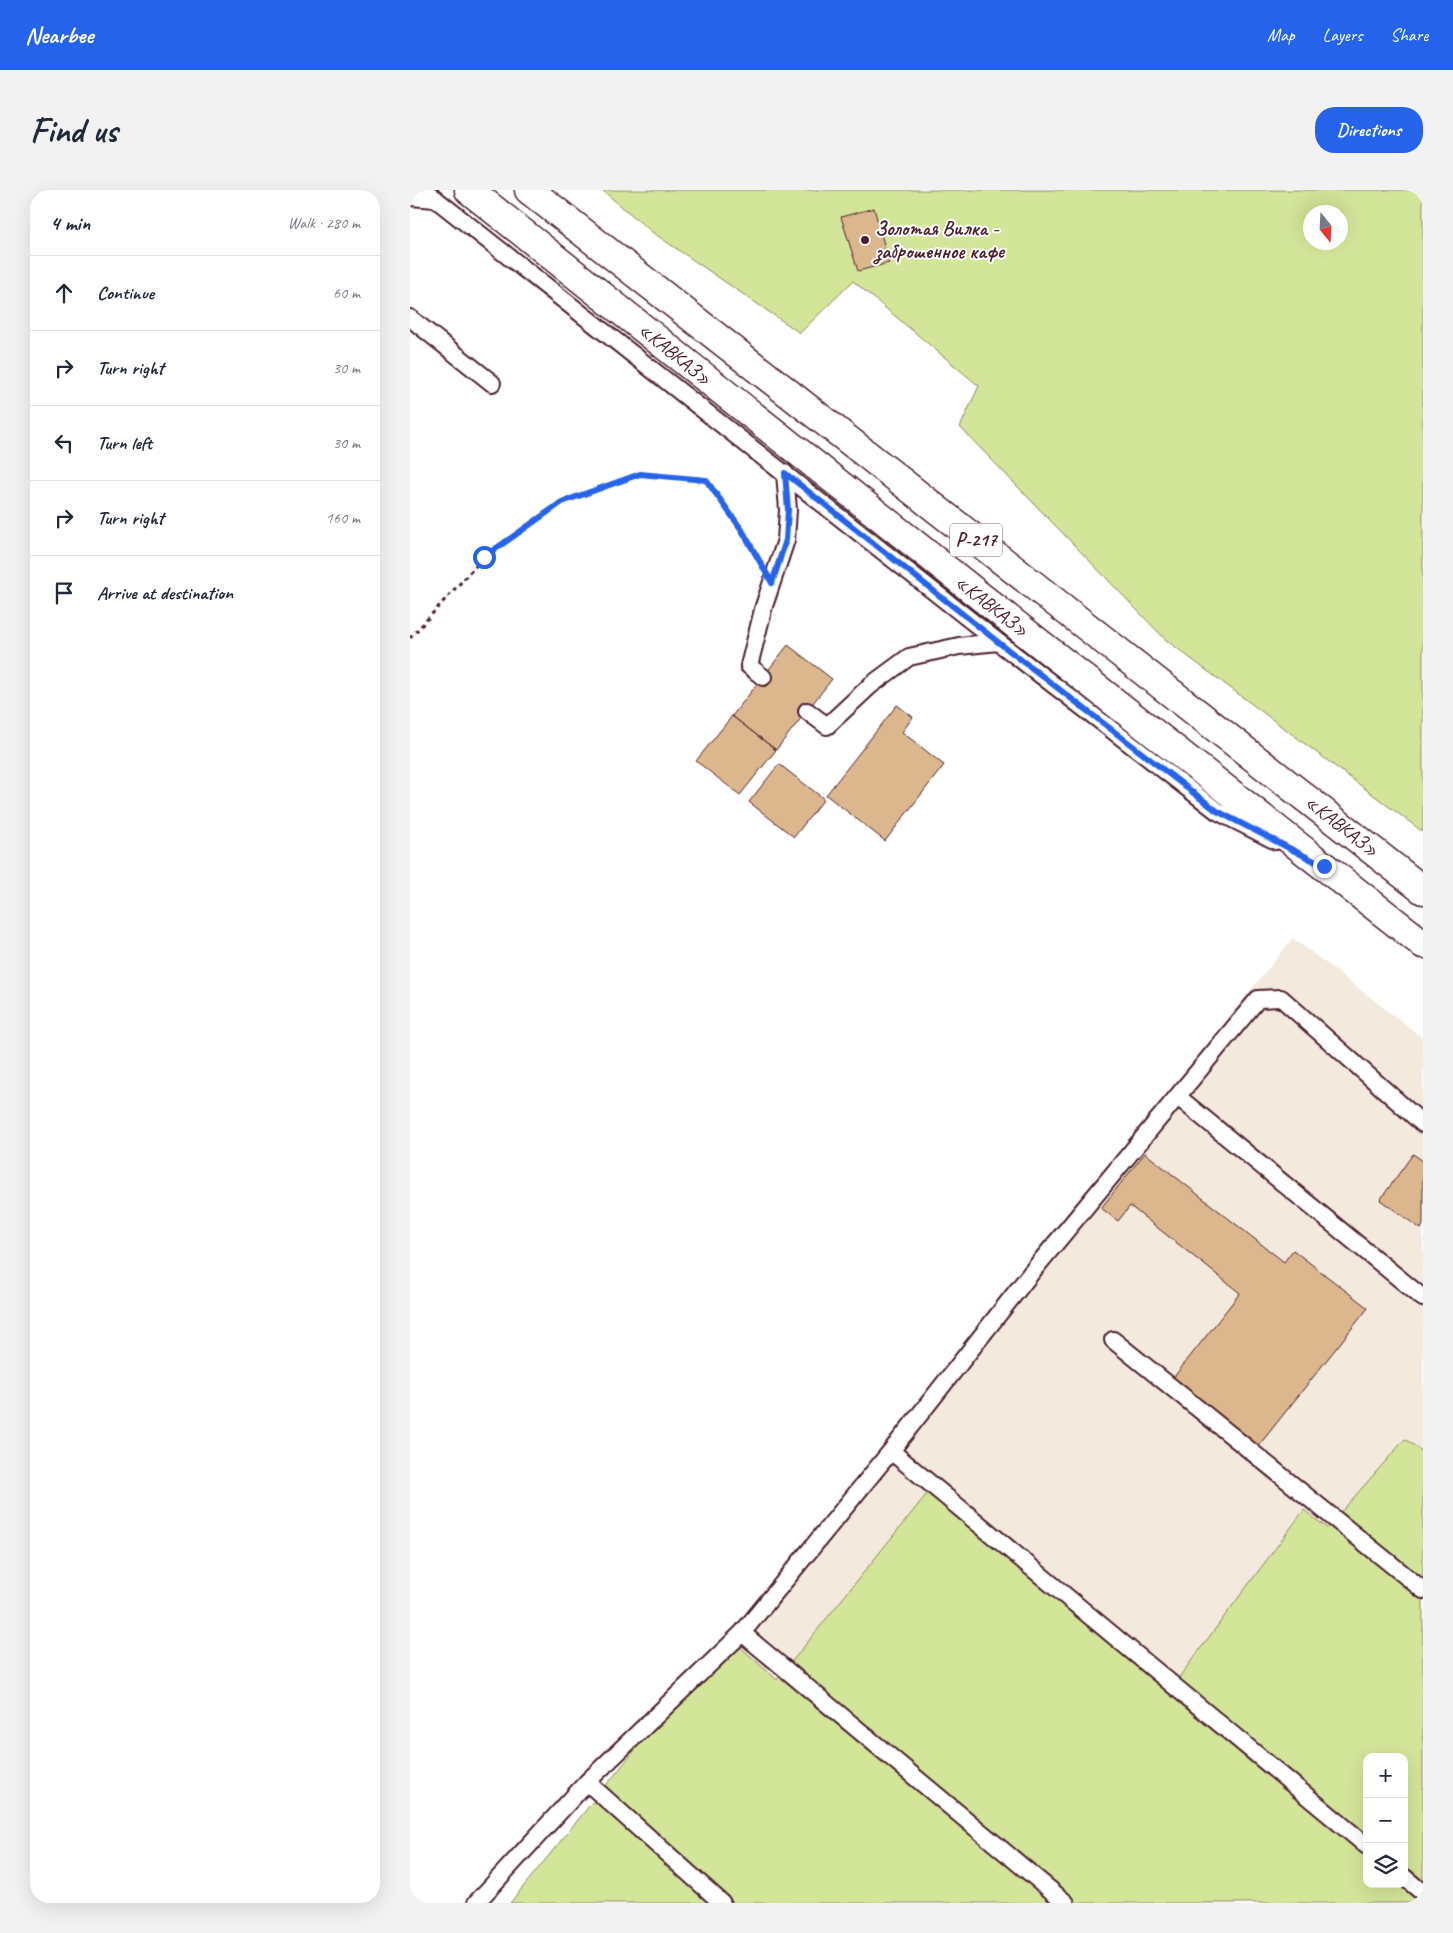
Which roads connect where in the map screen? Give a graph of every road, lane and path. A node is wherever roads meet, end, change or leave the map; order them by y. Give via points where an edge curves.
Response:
1 (469, 190) edge
2 (528, 190) edge
3 (430, 195) edge
4 (410, 197) edge
5 (410, 318) edge
6 (492, 383) dead end
7 (785, 473) junction
8 (772, 583) junction
9 (410, 638) edge
10 (998, 642) junction
11 (762, 677) dead end
12 (807, 711) dead end
13 (1324, 866) junction
14 (1423, 890) edge
15 (1423, 944) edge
16 (1178, 1097) junction
17 (1423, 1124) edge
18 (1423, 1298) edge
19 (1113, 1340) dead end
20 (891, 1451) junction
21 (1423, 1590) edge
22 (742, 1633) junction
23 (587, 1782) junction
24 (1363, 1843) edge
25 (1408, 1880) edge
26 (1423, 1892) edge
27 (476, 1903) edge
28 (722, 1903) edge
29 (1066, 1903) edge

1 - 13 highway, «КАВКАЗ» / Р-217
2 - 14 highway, «КАВКАЗ» / Р-217
3 - 4 lane
3 - 7 lane
5 - 6 lane
7 - 8 lane via 786,540
7 - 10 lane
8 - 9 path via 742,530 706,480 640,474 562,502 484,557
8 - 11 lane via 749,666
10 - 12 lane via 959,646 909,657 870,685 826,726
10 - 13 lane via 1217,811
13 - 15 highway, «КАВКАЗ» / Р-217
16 - 17 lane via 1258,999 1281,998
16 - 18 lane
16 - 20 lane via 1031,1273
19 - 21 lane
20 - 22 lane
20 - 24 lane
22 - 23 lane
22 - 29 lane
23 - 27 lane
23 - 28 lane
25 - 26 lane

